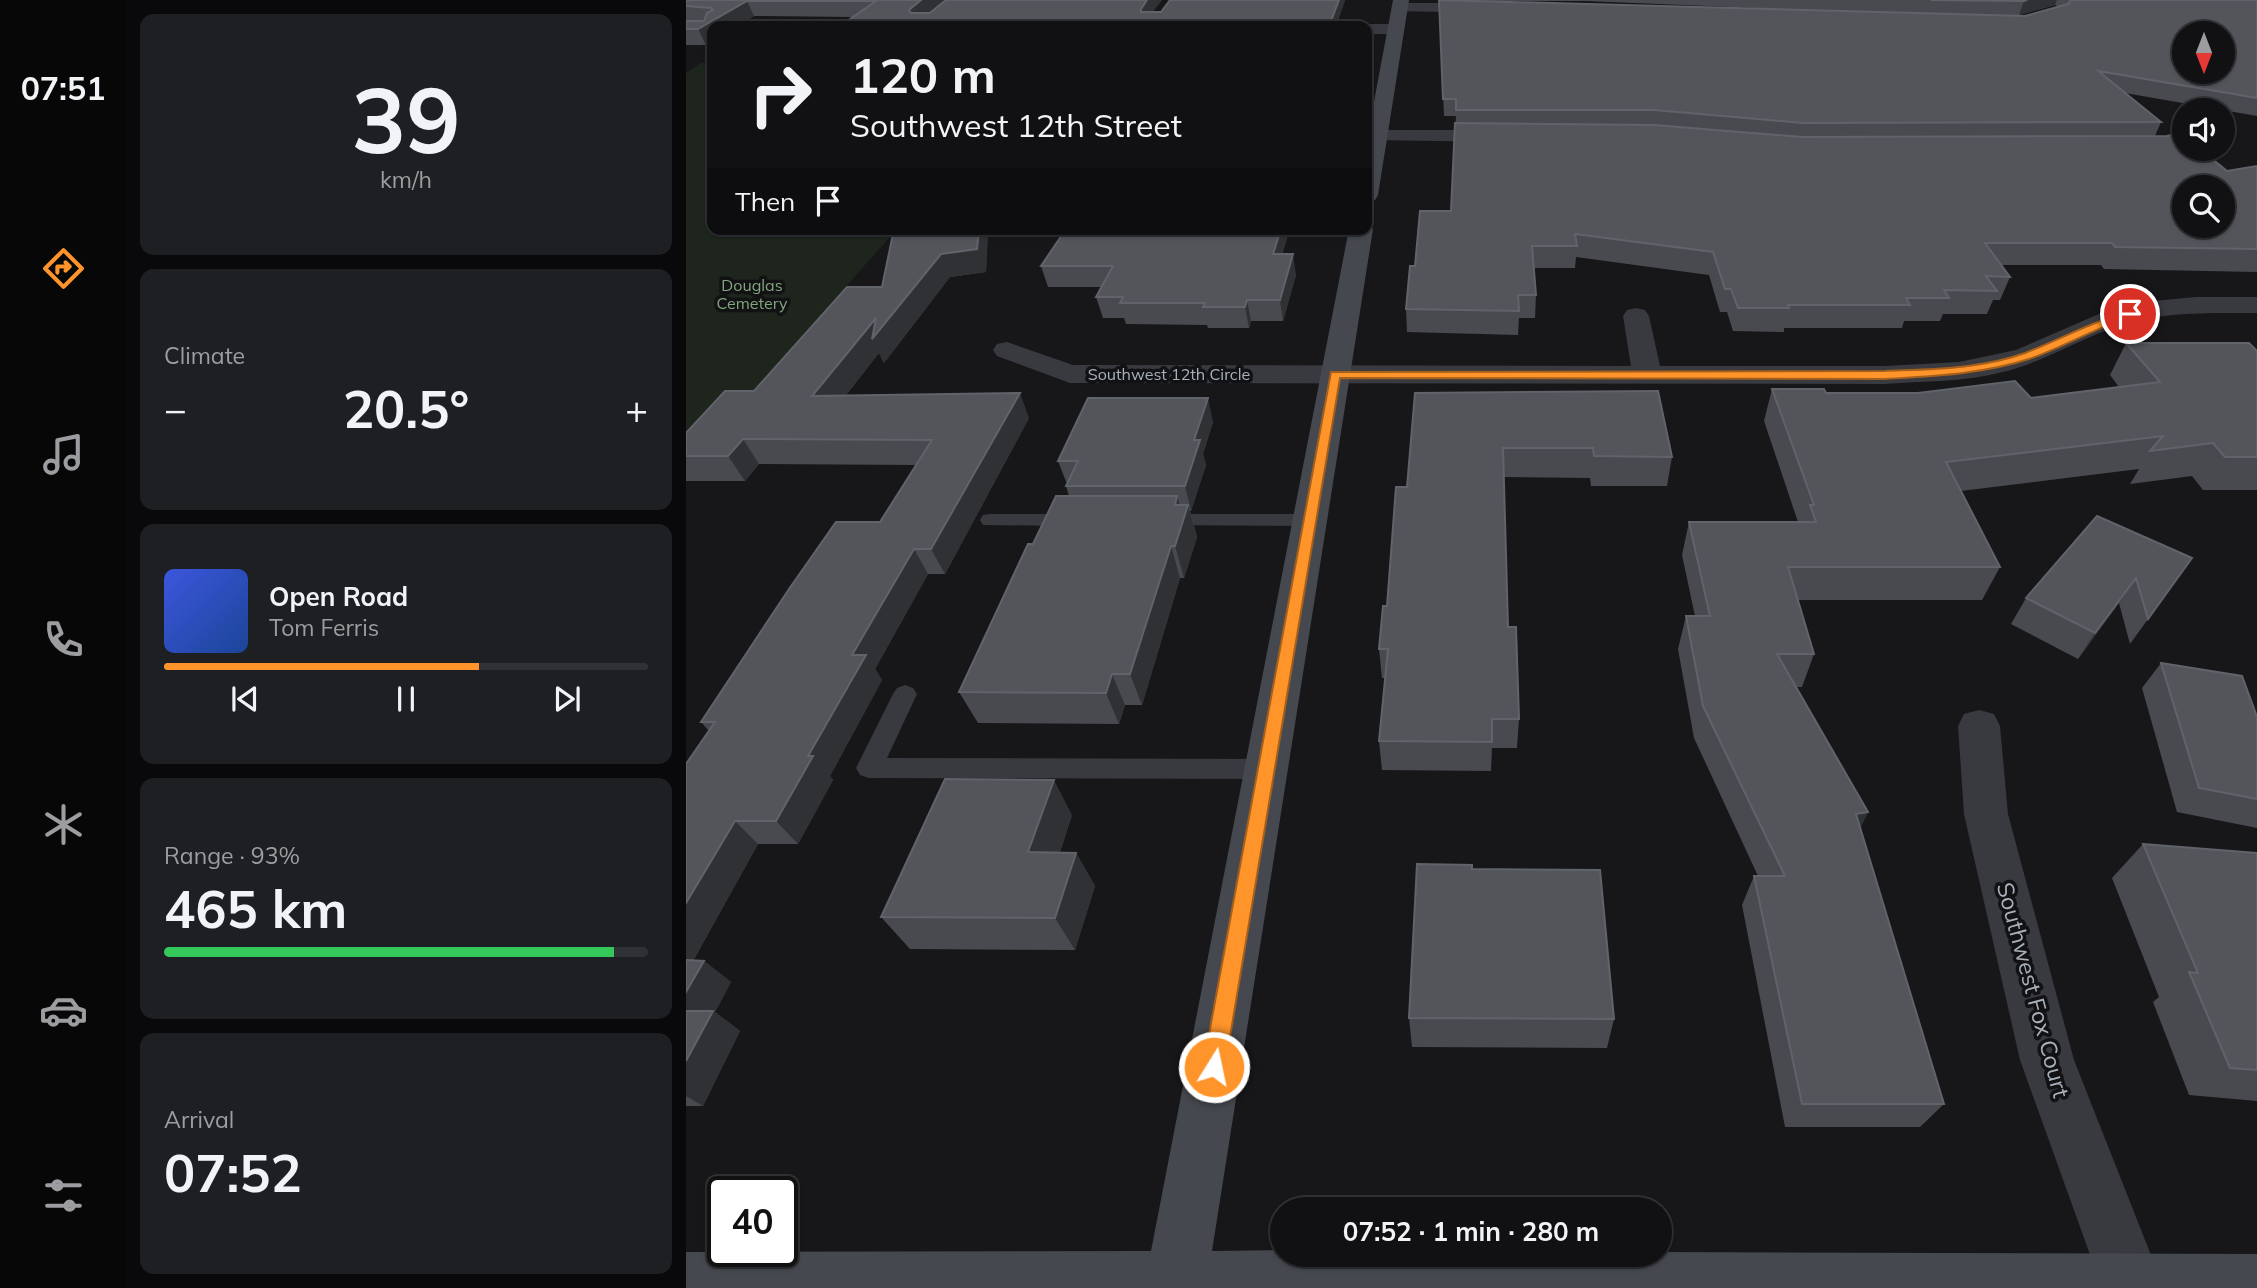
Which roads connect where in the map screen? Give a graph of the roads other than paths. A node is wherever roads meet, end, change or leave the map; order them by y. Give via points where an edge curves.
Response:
1 (1400, 4) edge
2 (1511, 8) edge
3 (1372, 29) edge
4 (1395, 29) junction
5 (1377, 135) junction
6 (1519, 136) edge
7 (1372, 165) edge
8 (1360, 235) edge
9 (2257, 305) edge
10 (1636, 316) dead end
11 (1007, 350) dead end
12 (1335, 374) junction
13 (1647, 375) junction
14 (990, 520) dead end
15 (1101, 520) edge
16 (1142, 520) edge
17 (1309, 520) junction
18 (905, 694) dead end
19 (1979, 726) dead end
20 (1266, 769) junction
21 (1176, 1281) junction
22 (686, 1283) edge
23 (1341, 1284) edge
24 (2257, 1285) edge
25 (1846, 1286) edge
26 (2132, 1287) edge

1 - 2 street
1 - 4 street
3 - 4 street
4 - 5 street
5 - 6 street
5 - 7 street
8 - 12 street
9 - 13 street, Southwest 12th Circle via 2153,309 2108,320 2026,356 1959,371
10 - 13 street
11 - 12 street, Southwest 12th Circle via 1070,374
12 - 13 street, Southwest 12th Circle
12 - 17 street
14 - 15 lane
16 - 17 lane
17 - 20 street
18 - 20 lane via 869,768
19 - 26 street, Southwest Fox Court via 1986,814 2048,1060
20 - 21 street
21 - 22 street
21 - 23 street
23 - 25 street
24 - 26 street
25 - 26 street

